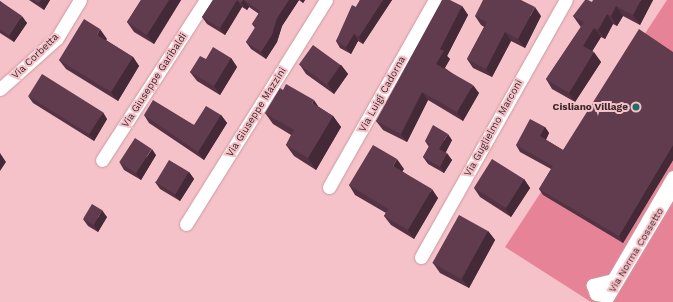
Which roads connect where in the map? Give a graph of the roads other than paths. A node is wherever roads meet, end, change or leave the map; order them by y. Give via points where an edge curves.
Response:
1 (80, 0) edge
2 (206, 0) edge
3 (326, 0) edge
4 (435, 0) edge
5 (566, 0) edge
6 (0, 89) edge
7 (102, 160) dead end
8 (673, 177) edge
9 (329, 187) dead end
10 (673, 187) edge
11 (186, 224) dead end
12 (421, 257) dead end

1 - 6 street, Via Corbetta via 56,38
2 - 7 street, Via Giuseppe Garibaldi
3 - 11 street, Via Giuseppe Mazzini
4 - 9 street, Via Luigi Cadorna
5 - 12 street, Via Guglielmo Marconi
8 - 10 street, Via Norma Cossetto via 613,280 593,285 596,294 608,296

